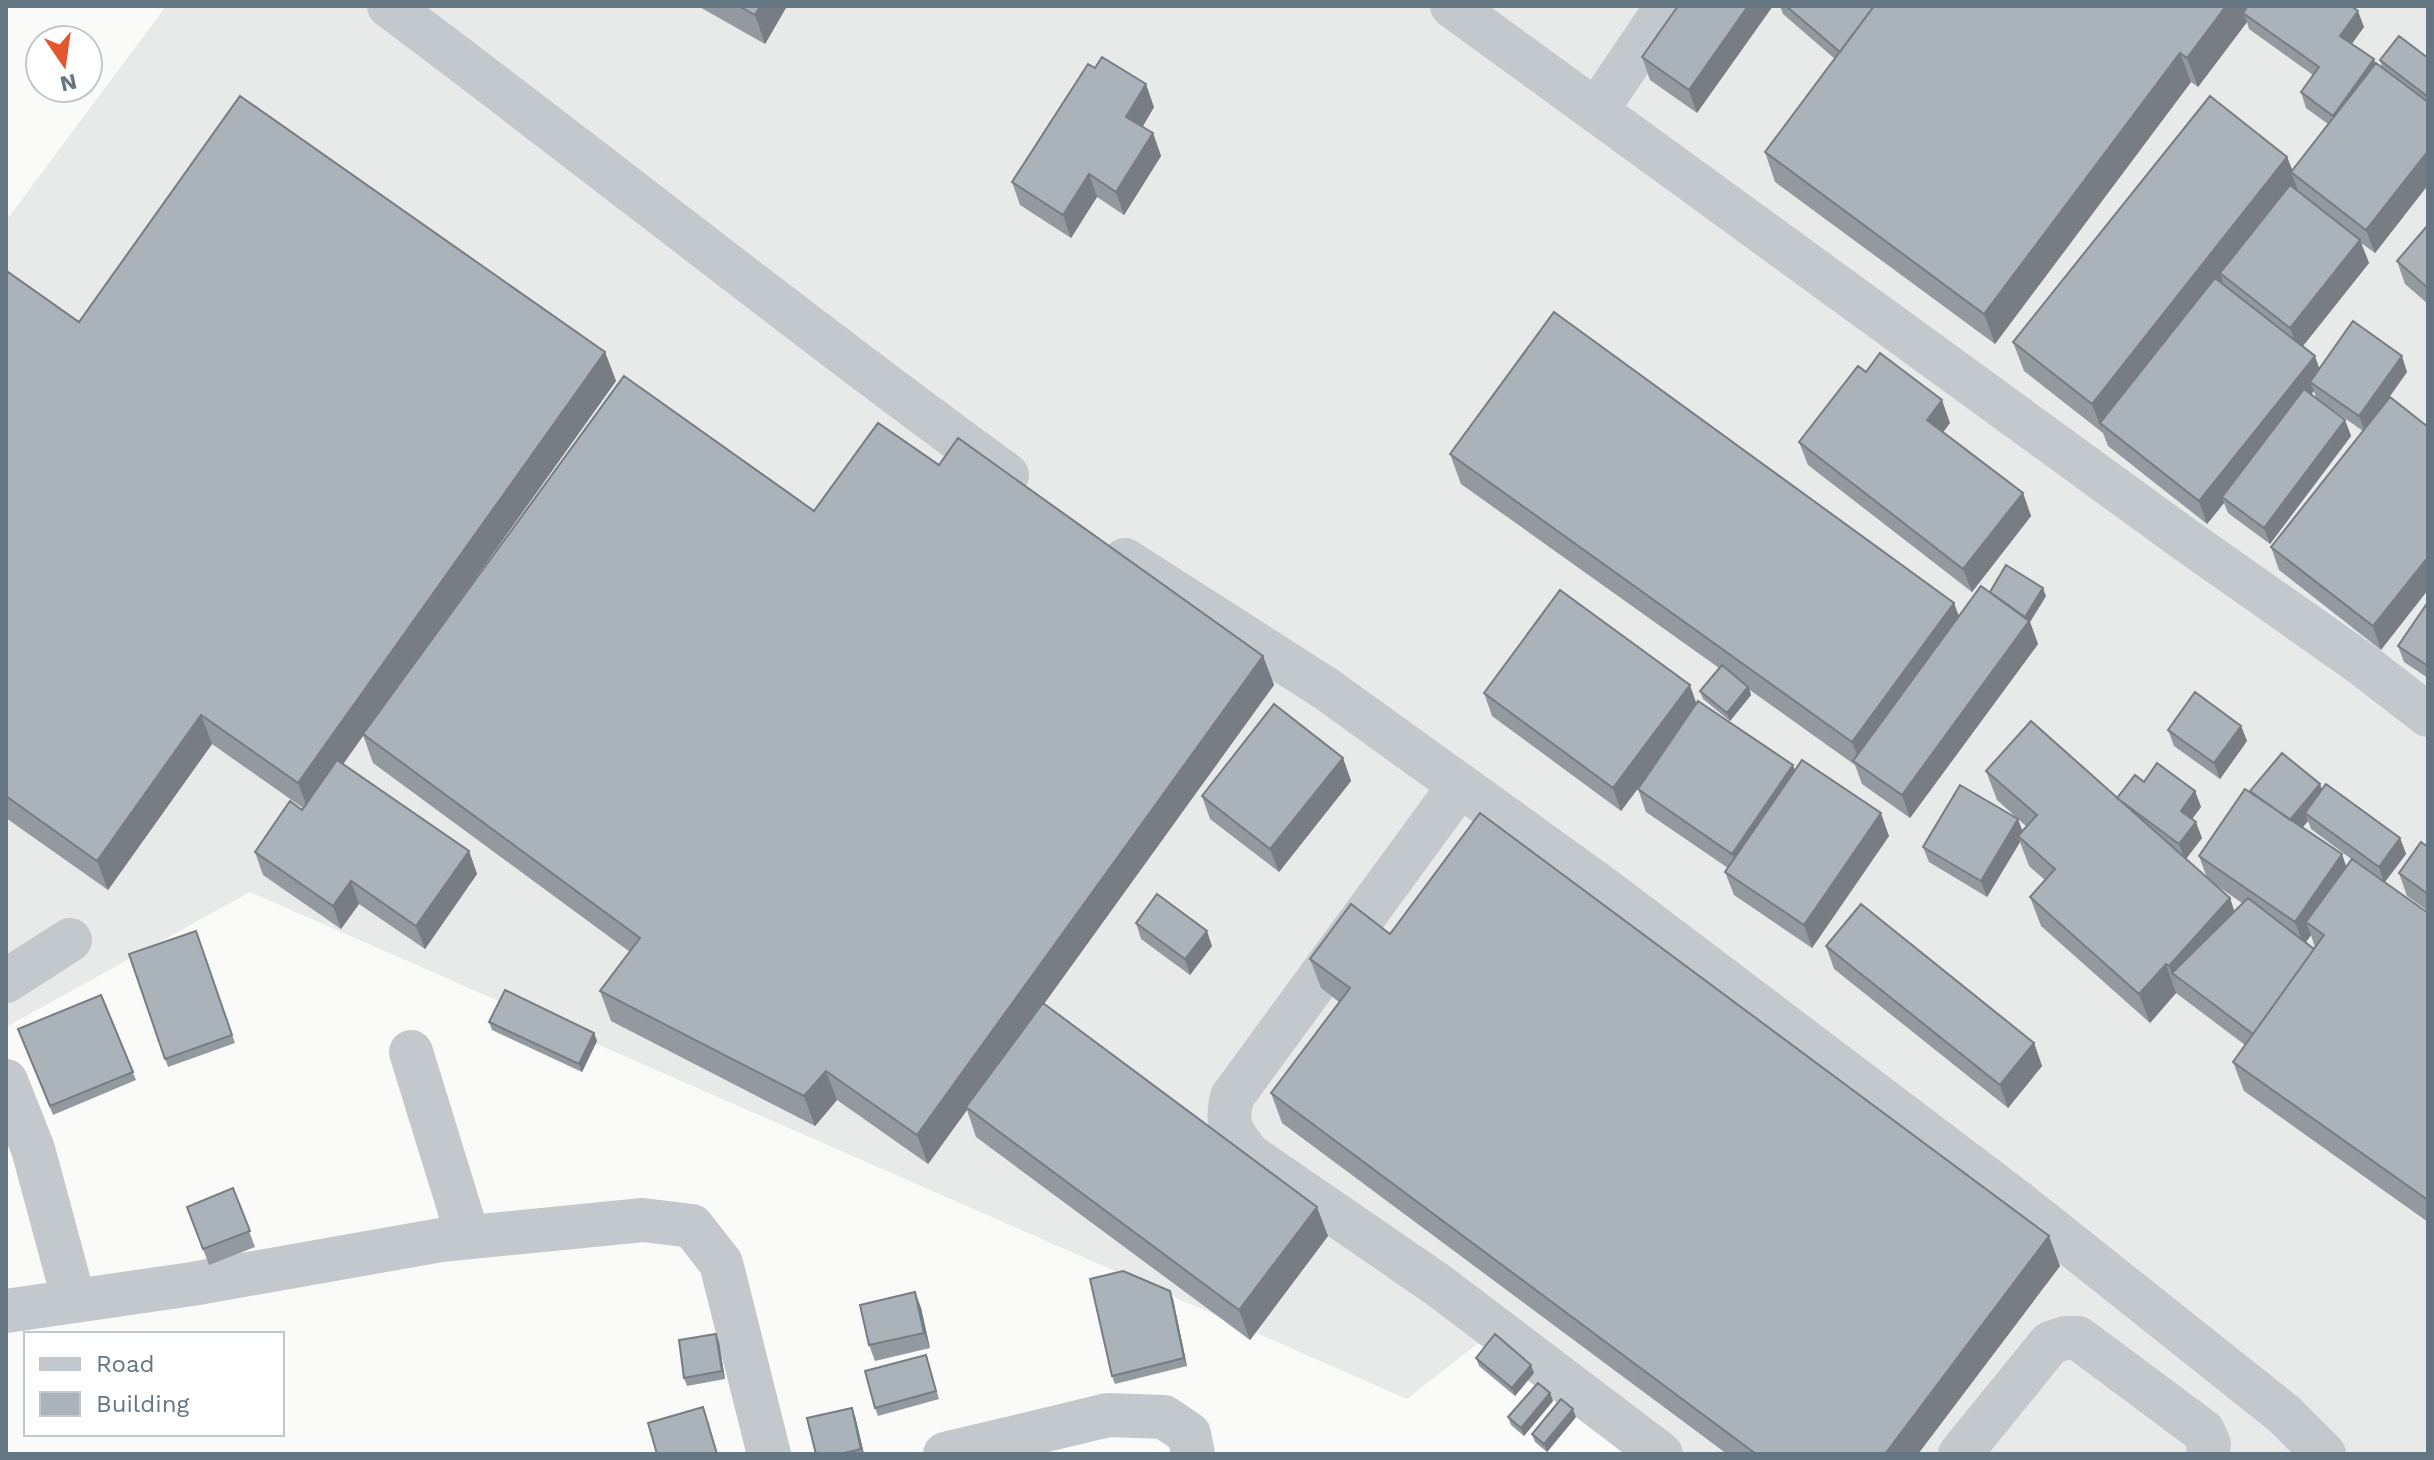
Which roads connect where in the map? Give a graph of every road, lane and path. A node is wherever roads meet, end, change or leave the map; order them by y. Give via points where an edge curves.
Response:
1 (389, 6) edge
2 (1452, 6) edge
3 (1667, 6) edge
4 (1596, 111) junction
5 (1037, 496) edge
6 (1087, 533) edge
7 (2428, 715) edge
8 (1460, 785) junction
9 (70, 940) dead end
10 (6, 981) edge
11 (411, 1052) dead end
12 (6, 1081) edge
13 (468, 1237) junction
14 (74, 1301) junction
15 (6, 1311) edge
16 (769, 1454) edge
17 (945, 1454) edge
18 (1193, 1454) edge
19 (1661, 1454) edge
20 (1960, 1454) edge
21 (2208, 1454) edge
22 (2324, 1454) edge

1 - 5 street via 884,386
2 - 4 street
3 - 4 street
4 - 7 street
6 - 8 street via 1325,688
8 - 19 street via 1232,1097 1231,1133 1249,1155 1438,1285
8 - 22 street via 2015,1200 2284,1414
9 - 10 street
11 - 13 street
12 - 14 street via 33,1149
13 - 14 street
13 - 16 street via 643,1220 692,1226 721,1263
14 - 15 street
17 - 18 street via 1108,1415 1164,1417 1189,1434
20 - 21 street via 2050,1343 2078,1338 2203,1431

